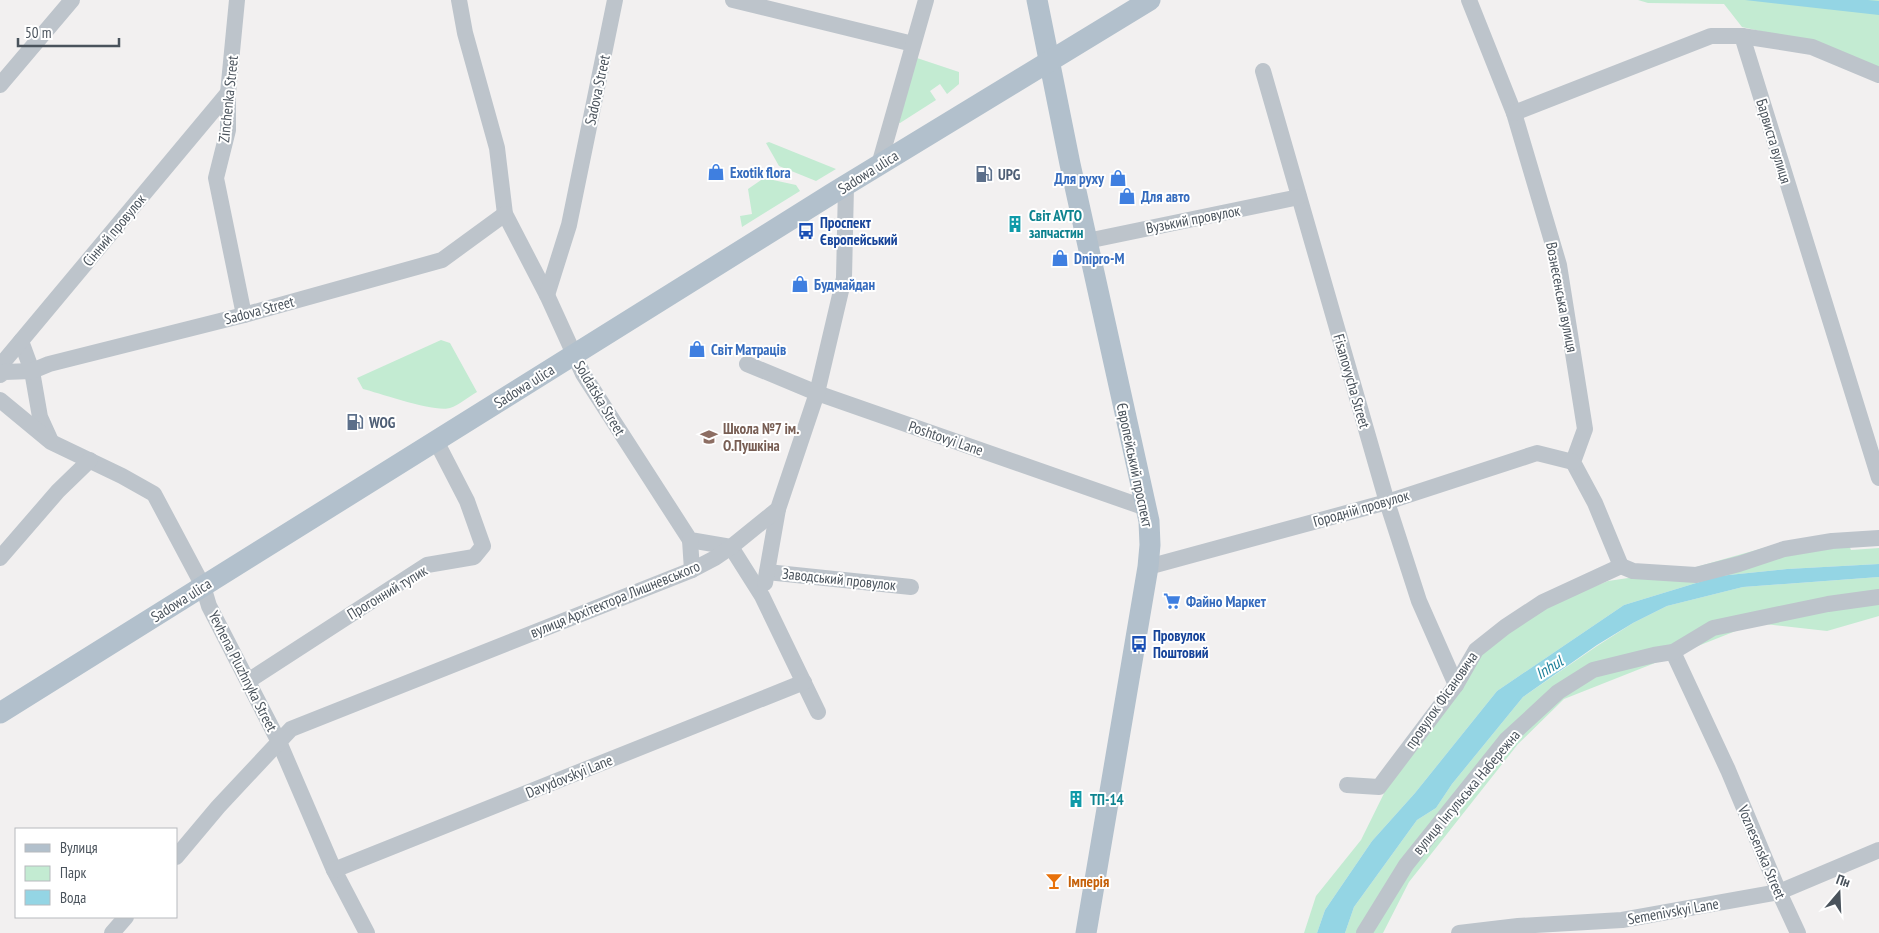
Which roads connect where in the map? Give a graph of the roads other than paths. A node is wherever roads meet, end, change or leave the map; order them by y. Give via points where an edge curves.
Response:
1 (72, 0) edge
2 (237, 0) edge
3 (459, 0) edge
4 (615, 0) edge
5 (733, 0) edge
6 (926, 0) edge
7 (1036, 0) edge
8 (1150, 0) edge
9 (1469, 0) edge
10 (1742, 36) junction
11 (913, 44) junction
12 (1050, 60) junction
13 (1262, 71) dead end
14 (1879, 75) edge
15 (0, 85) edge
16 (228, 93) junction
17 (1514, 113) junction
18 (880, 165) junction
19 (846, 186) junction
20 (1299, 197) junction
21 (505, 214) junction
22 (1087, 241) junction
23 (547, 295) junction
24 (244, 315) junction
25 (21, 341) junction
26 (574, 355) junction
27 (747, 364) dead end
28 (0, 366) edge
29 (32, 371) junction
30 (0, 375) edge
31 (817, 393) junction
32 (0, 400) edge
33 (436, 441) junction
34 (51, 442) junction
35 (90, 460) junction
36 (1573, 462) junction
37 (1879, 478) edge
38 (1387, 502) junction
39 (1146, 508) junction
40 (778, 509) junction
41 (1879, 538) edge
42 (690, 540) junction
43 (731, 547) junction
44 (0, 558) edge
45 (1621, 566) junction
46 (1148, 567) junction
47 (692, 570) junction
48 (767, 572) junction
49 (203, 586) junction
50 (911, 587) dead end
51 (762, 596) junction
52 (1879, 597) edge
53 (1674, 652) junction
54 (248, 681) junction
55 (804, 682) junction
56 (1456, 685) junction
57 (818, 712) dead end
58 (0, 713) edge
59 (279, 742) junction
60 (1346, 784) dead end
61 (1879, 850) edge
62 (178, 855) edge
63 (334, 870) junction
64 (1778, 892) junction
65 (125, 918) edge
66 (1517, 930) edge
67 (112, 933) edge
68 (367, 933) edge
69 (1086, 933) edge
70 (1364, 933) edge
71 (1459, 933) edge
72 (1798, 933) edge

1 - 15 street
2 - 16 street, Zinchenka Street
3 - 21 street, Soldatska Street via 465,34 497,148
4 - 23 street, Sadova Street via 569,225
5 - 11 street
6 - 11 street
7 - 12 main road, Європейський проспект
8 - 12 main road, Sadowa ulica
9 - 17 street, Вознесенська вулиця
10 - 14 street via 1812,47
10 - 17 street via 1711,36
10 - 37 street, Барвиста вулиця
11 - 18 street
12 - 18 main road, Sadowa ulica
12 - 22 main road, Європейський проспект
13 - 20 street, Fisanovycha Street
16 - 24 street, Zinchenka Street via 228,130 216,178
16 - 25 street, Сінний провулок
17 - 36 street, Вознесенська вулиця via 1559,265 1585,429
18 - 19 main road, Sadowa ulica
19 - 26 main road, Sadowa ulica
19 - 31 street via 844,278
20 - 22 street, Вузький провулок
20 - 38 street, Fisanovycha Street
21 - 23 street, Soldatska Street
21 - 24 street, Sadova Street via 442,260
22 - 39 main road, Європейський проспект
23 - 26 street, Soldatska Street
24 - 29 street, Sadova Street
25 - 28 street, Сінний провулок
25 - 29 street
26 - 33 main road, Sadowa ulica
26 - 42 street, Soldatska Street
27 - 31 street, Poshtovyi Lane
29 - 30 street, Sadova Street
29 - 34 street via 40,417
31 - 39 street, Poshtovyi Lane
31 - 40 street
32 - 34 street, Yevhena Pluzhnyka Street
33 - 49 main road, Sadowa ulica
33 - 54 street, Прогонний тупик via 467,501 483,546 474,557 427,565
34 - 35 street, Yevhena Pluzhnyka Street
35 - 44 street via 58,491
35 - 49 street, Yevhena Pluzhnyka Street via 154,494
36 - 38 street, Городній провулок via 1537,453
36 - 45 street via 1596,502
38 - 46 street, Городній провулок
38 - 56 street, Fisanovycha Street via 1419,601
39 - 46 main road, Європейський проспект via 1150,545
40 - 43 street, вулиця Архітектора Лишневського
40 - 48 street
41 - 45 street via 1784,549 1696,575 1633,571
42 - 43 street
42 - 47 street
43 - 47 street, вулиця Архітектора Лишневського
43 - 51 street
45 - 56 street, провулок Фісановича via 1543,602 1505,627 1476,650
46 - 69 main road, Європейський проспект
47 - 59 street, вулиця Архітектора Лишневського via 291,729
48 - 50 street, Заводський провулок
48 - 51 street
49 - 54 street, Yevhena Pluzhnyka Street via 209,606
49 - 58 main road, Sadowa ulica
51 - 55 street
52 - 53 street, вулиця Інгульська Набережна via 1713,628
53 - 64 street via 1728,770
53 - 70 street, вулиця Інгульська Набережна via 1593,670 1558,692 1506,740 1418,849
54 - 59 street, Yevhena Pluzhnyka Street
55 - 57 street
55 - 63 street, Davydovskyi Lane
56 - 60 street, провулок Фісановича via 1379,787
59 - 62 street, вулиця Архітектора Лишневського
59 - 63 street, Yevhena Pluzhnyka Street
61 - 64 street, Semenivskyi Lane
63 - 68 street, Yevhena Pluzhnyka Street
64 - 66 street, Semenivskyi Lane via 1622,920
64 - 72 street, Voznesenska Street
65 - 67 street
66 - 71 street, Semenivskyi Lane

